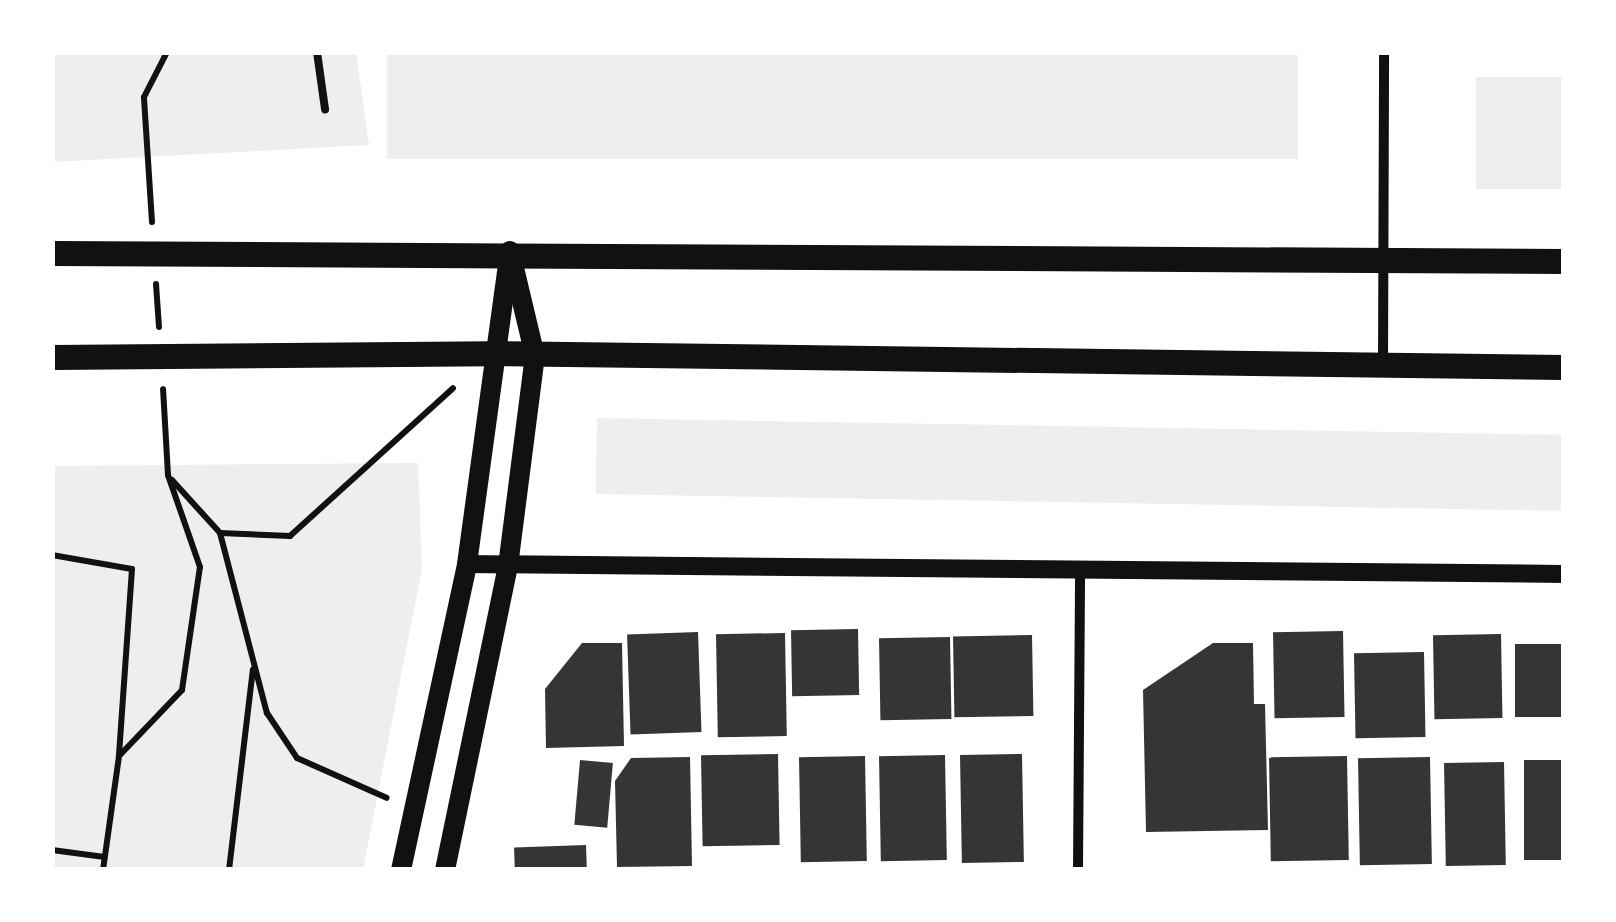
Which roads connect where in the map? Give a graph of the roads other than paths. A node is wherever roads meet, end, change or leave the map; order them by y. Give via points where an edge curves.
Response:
1 (316, 52) edge
2 (1384, 52) edge
3 (325, 109) dead end
4 (510, 251) junction
5 (52, 253) edge
6 (1383, 258) junction
7 (1564, 261) edge
8 (492, 353) junction
9 (536, 356) junction
10 (52, 357) edge
11 (1383, 366) junction
12 (1564, 367) edge
13 (468, 564) junction
14 (508, 566) junction
15 (1080, 566) junction
16 (1564, 574) edge
17 (401, 870) edge
18 (445, 870) edge
19 (1078, 870) edge

1 - 3 lane
2 - 6 street
4 - 5 main road
4 - 6 main road
4 - 8 main road
4 - 9 main road
6 - 7 main road
6 - 11 street
8 - 9 main road
8 - 10 main road
8 - 13 main road
9 - 11 main road
9 - 14 main road
11 - 12 main road
13 - 14 street
13 - 17 main road
14 - 15 street
14 - 18 main road
15 - 16 street
15 - 19 street

